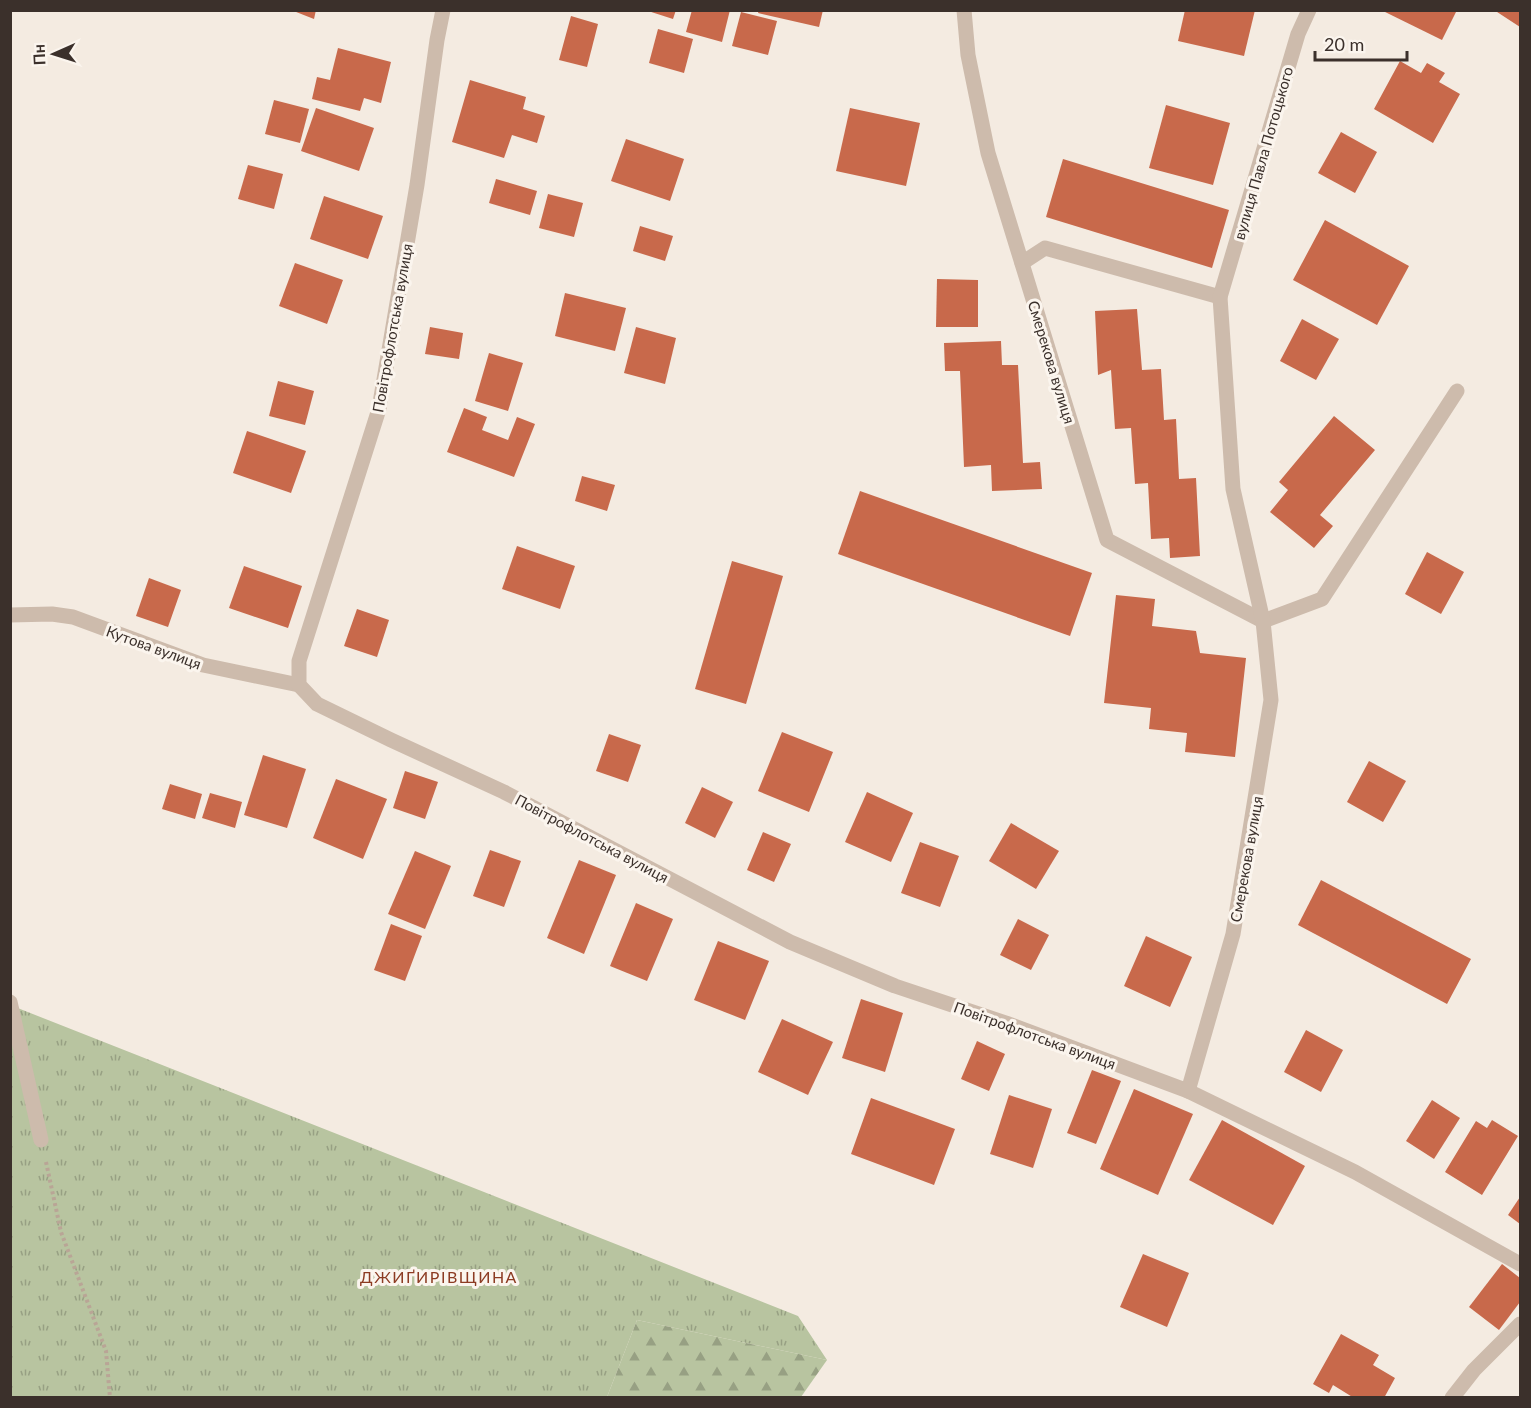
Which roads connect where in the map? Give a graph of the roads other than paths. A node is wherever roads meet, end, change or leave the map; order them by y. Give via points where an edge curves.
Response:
1 (443, 10) edge
2 (964, 10) edge
3 (1309, 10) edge
4 (1022, 263) junction
5 (1220, 297) junction
6 (1457, 391) dead end
7 (10, 615) edge
8 (1263, 621) junction
9 (299, 685) junction
10 (10, 1002) edge
11 (1188, 1091) junction
12 (41, 1140) road end
13 (1521, 1264) edge
14 (1521, 1324) edge
15 (1452, 1398) edge

1 - 9 street, Повітрофлотська вулиця via 379,409 299,662
2 - 4 street, Смерекова вулиця via 968,56 988,153
3 - 5 street, вулиця Павла Потоцького via 1298,34
4 - 5 street via 1045,248
4 - 8 street, Смерекова вулиця via 1107,540
5 - 8 street, Смерекова вулиця via 1233,489
6 - 8 street via 1322,599
7 - 9 street, Кутова вулиця via 73,617 203,665
8 - 11 street, Смерекова вулиця via 1271,699 1256,804 1233,934
9 - 11 street, Повітрофлотська вулиця via 317,704 504,792 790,942 896,986
10 - 12 street
11 - 13 street, Повітрофлотська вулиця via 1355,1172
14 - 15 street via 1474,1370

